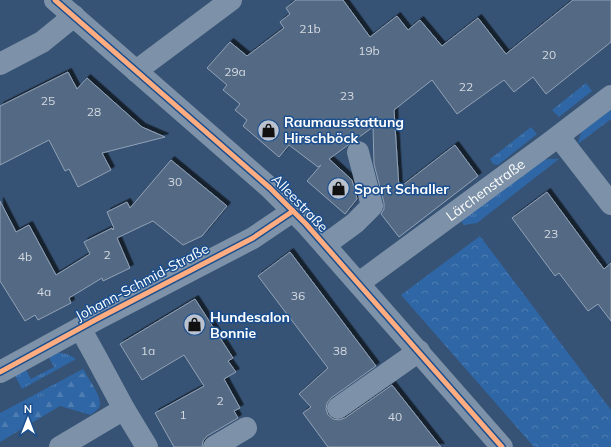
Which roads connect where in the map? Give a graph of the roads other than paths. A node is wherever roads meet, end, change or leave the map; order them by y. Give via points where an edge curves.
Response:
1 (55, 0) edge
2 (231, 0) edge
3 (74, 16) junction
4 (0, 64) edge
5 (136, 71) junction
6 (611, 96) edge
7 (559, 137) junction
8 (358, 152) dead end
9 (611, 204) edge
10 (293, 211) junction
11 (325, 245) junction
12 (359, 283) junction
13 (80, 328) junction
14 (418, 352) junction
15 (0, 372) edge
16 (338, 408) dead end
17 (124, 409) junction
18 (246, 428) dead end
19 (60, 447) edge
20 (148, 447) edge
21 (214, 447) edge
22 (502, 447) edge

1 - 3 street, Alleestraße
2 - 5 street
3 - 4 street via 42,42
3 - 5 street, Alleestraße
5 - 10 street, Alleestraße
6 - 7 street, Lärchenstraße
7 - 9 street
7 - 12 street, Lärchenstraße
8 - 11 street via 372,206 355,224
10 - 11 street, Alleestraße
10 - 13 street, Johann-Schmid-Straße via 253,238
11 - 12 street, Alleestraße
12 - 14 street, Alleestraße
13 - 15 street, Johann-Schmid-Straße
13 - 17 street
14 - 16 street
14 - 22 street, Alleestraße
17 - 19 street
17 - 20 street
18 - 21 street

